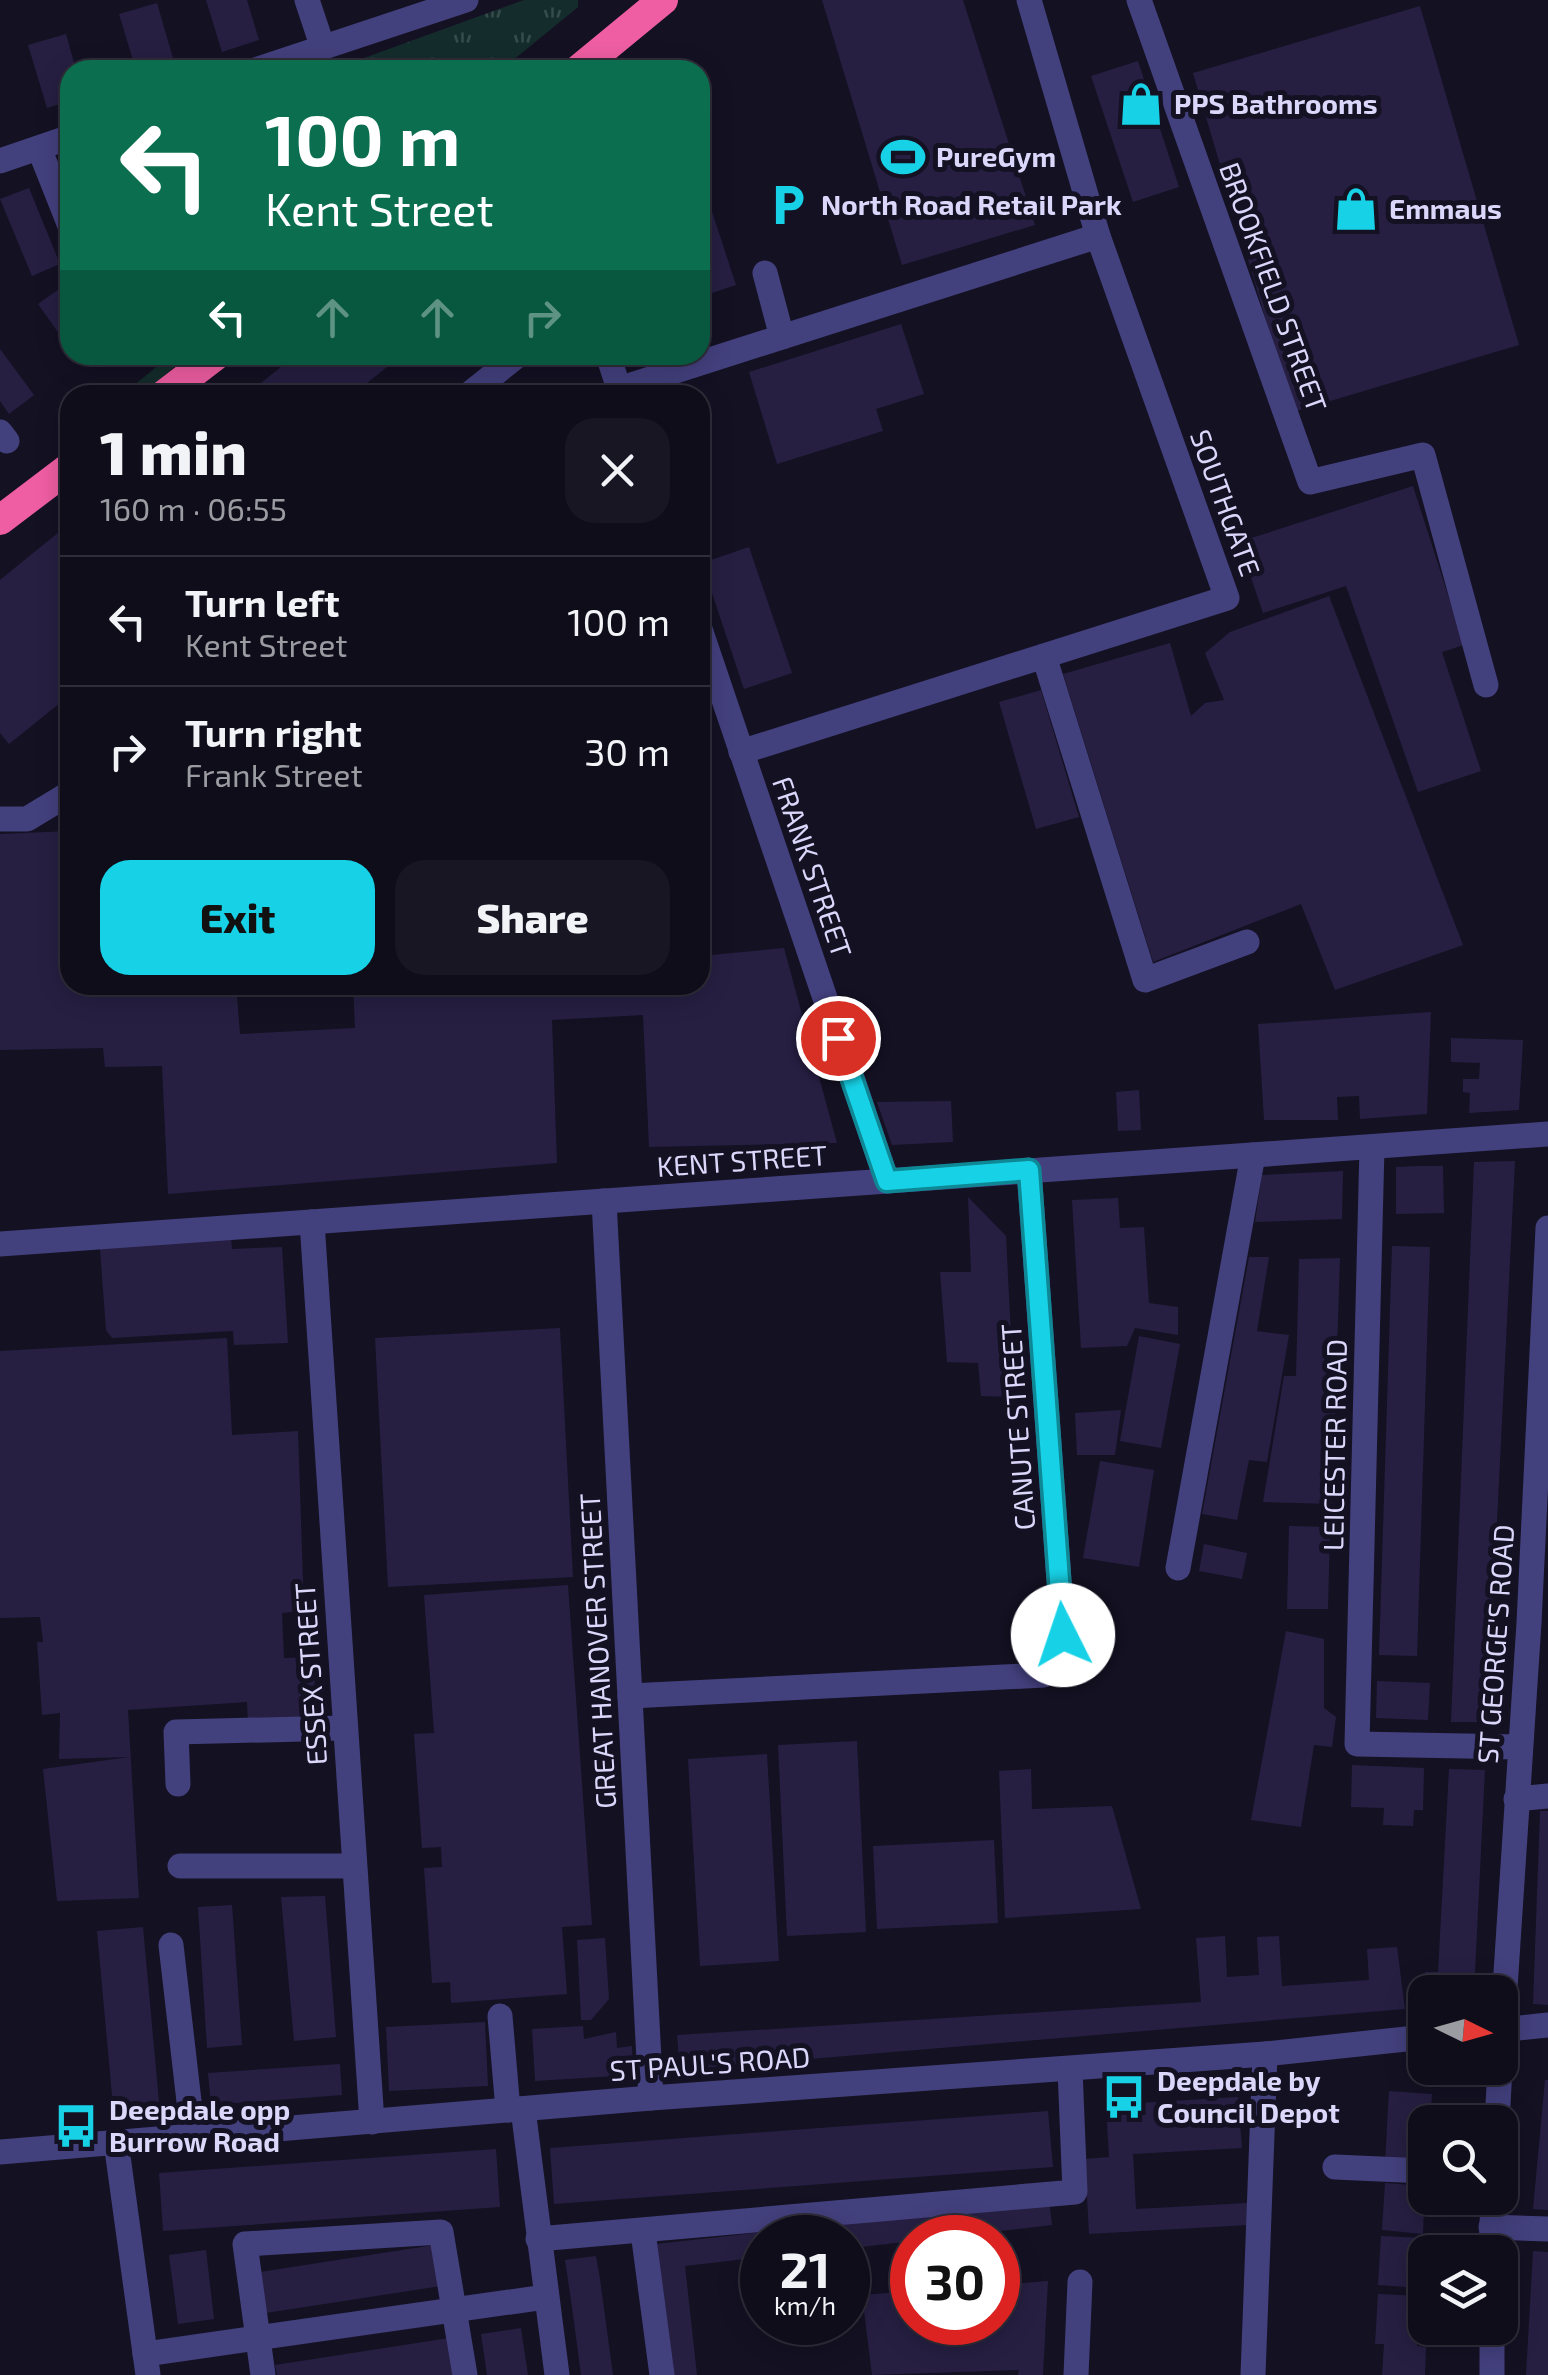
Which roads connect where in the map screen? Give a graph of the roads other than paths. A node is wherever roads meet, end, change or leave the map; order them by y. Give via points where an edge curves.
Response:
1 (307, 0) edge
2 (466, 0) edge
3 (663, 0) edge
4 (1029, 0) edge
5 (1139, 0) edge
6 (322, 45) junction
7 (282, 60) edge
8 (590, 60) edge
9 (60, 141) edge
10 (39, 148) junction
11 (0, 162) edge
12 (60, 201) edge
13 (1098, 236) junction
14 (766, 273) dead end
15 (782, 336) junction
16 (710, 361) edge
17 (203, 365) edge
18 (506, 365) edge
19 (698, 365) edge
20 (177, 385) edge
21 (480, 385) edge
22 (640, 385) edge
23 (60, 474) edge
24 (0, 520) edge
25 (1044, 656) junction
26 (710, 658) edge
27 (1486, 685) dead end
28 (742, 752) junction
29 (60, 799) edge
30 (0, 819) edge
31 (1247, 942) dead end
32 (1548, 1134) edge
33 (1372, 1147) junction
34 (1253, 1155) junction
35 (1029, 1170) junction
36 (887, 1181) junction
37 (604, 1202) junction
38 (312, 1222) junction
39 (1548, 1228) edge
40 (0, 1244) edge
41 (1546, 1302) edge
42 (1543, 1453) edge
43 (1178, 1568) dead end
44 (1539, 1622) edge
45 (630, 1696) junction
46 (344, 1728) junction
47 (1519, 1747) junction
48 (178, 1784) dead end
49 (1548, 1796) edge
50 (1516, 1799) junction
51 (180, 1866) dead end
52 (354, 1866) junction
53 (171, 1945) dead end
54 (1505, 1975) edge
55 (500, 2016) dead end
56 (1548, 2026) edge
57 (1518, 2029) edge
58 (1408, 2040) edge
59 (1265, 2054) junction
60 (1070, 2070) junction
61 (651, 2098) junction
62 (515, 2109) junction
63 (372, 2122) junction
64 (192, 2136) junction
65 (116, 2142) junction
66 (0, 2152) edge
67 (1335, 2167) dead end
68 (1408, 2171) edge
69 (1548, 2229) edge
70 (643, 2232) junction
71 (1517, 2235) edge
72 (538, 2239) junction
73 (1080, 2282) dead end
74 (545, 2297) junction
75 (456, 2308) junction
76 (257, 2336) junction
77 (1492, 2345) edge
78 (147, 2364) edge
79 (263, 2375) edge
80 (466, 2375) edge
81 (557, 2375) edge
82 (662, 2375) edge
83 (1076, 2375) edge
84 (1253, 2375) edge
85 (1492, 2375) edge

1 - 6 street
2 - 6 street
3 - 8 highway
4 - 13 street, SOUTHGATE
5 - 27 street, BROOKFIELD STREET via 1310,482 1422,456
6 - 7 street
9 - 10 street
10 - 11 street
10 - 12 street
13 - 15 street
13 - 25 street, SOUTHGATE via 1228,598
14 - 15 street
15 - 16 street
17 - 20 highway
18 - 21 street
19 - 22 street
23 - 24 highway
25 - 28 street, SOUTHGATE
25 - 31 street via 1145,980
26 - 28 street, FRANK STREET
28 - 36 street, FRANK STREET
29 - 30 street via 27,819
32 - 33 street, KENT STREET
33 - 34 street, KENT STREET
33 - 47 street, LEICESTER ROAD via 1358,1744
34 - 35 street, KENT STREET
34 - 43 street
35 - 36 street, KENT STREET
35 - 45 street, CANUTE STREET via 1063,1635 1044,1675
36 - 37 street, KENT STREET
37 - 38 street, KENT STREET
37 - 45 street, GREAT HANOVER STREET
38 - 40 street, KENT STREET
38 - 46 street, ESSEX STREET
39 - 41 street, ST GEORGE'S ROAD
41 - 42 street, ST GEORGE'S ROAD
42 - 44 street, ST GEORGE'S ROAD
44 - 47 street, ST GEORGE'S ROAD
45 - 61 street, GREAT HANOVER STREET
46 - 48 street via 176,1732
46 - 52 street, ESSEX STREET
47 - 50 street, ST GEORGE'S ROAD
49 - 50 street
50 - 54 street, ST GEORGE'S ROAD
51 - 52 street
52 - 63 street, ESSEX STREET
53 - 64 street
55 - 62 street
56 - 57 street
58 - 59 street, ST PAUL'S ROAD
59 - 60 street, ST PAUL'S ROAD
59 - 84 street
60 - 61 street, ST PAUL'S ROAD
60 - 70 street via 1075,2192
61 - 62 street, ST PAUL'S ROAD
62 - 63 street, ST PAUL'S ROAD
62 - 72 street
63 - 64 street, ST PAUL'S ROAD
64 - 65 street, ST PAUL'S ROAD
65 - 66 street, ST PAUL'S ROAD
65 - 78 street
67 - 68 street
69 - 71 street
70 - 72 street
70 - 82 street
72 - 74 street
73 - 83 street
74 - 75 street
74 - 81 street
75 - 76 street
75 - 76 street via 441,2232 245,2244
75 - 80 street
76 - 78 street
76 - 79 street
77 - 85 street

